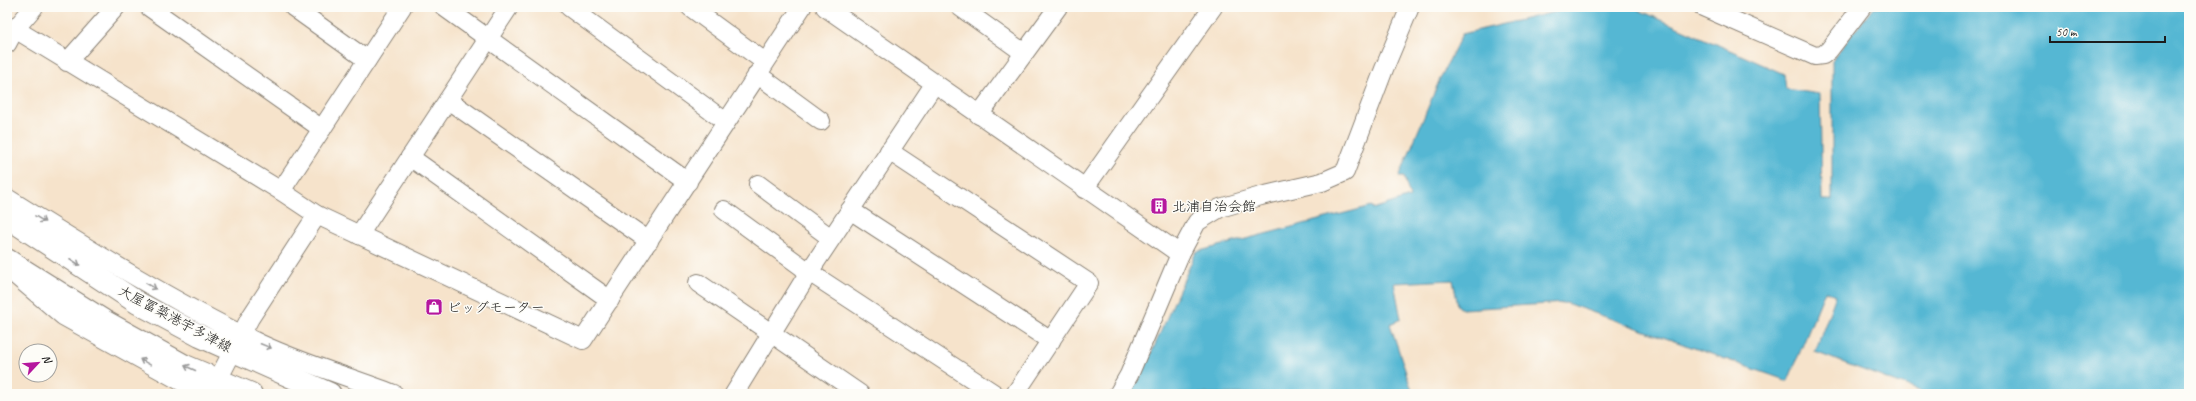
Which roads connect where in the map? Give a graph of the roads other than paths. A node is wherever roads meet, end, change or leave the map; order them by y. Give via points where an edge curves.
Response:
1 (34, 7) edge
2 (116, 7) edge
3 (149, 7) edge
4 (293, 7) edge
5 (402, 7) edge
6 (444, 7) edge
7 (509, 7) edge
8 (569, 7) edge
9 (690, 7) edge
10 (802, 7) edge
11 (825, 7) edge
12 (960, 7) edge
13 (1058, 7) edge
14 (1213, 7) edge
15 (1410, 7) edge
16 (1703, 7) edge
17 (1862, 7) edge
18 (11, 37) edge
19 (490, 39) junction
20 (1024, 53) junction
21 (368, 60) junction
22 (67, 62) junction
23 (761, 68) junction
24 (935, 83) junction
25 (448, 100) junction
26 (979, 115) junction
27 (821, 121) dead end
28 (726, 122) junction
29 (322, 129) junction
30 (889, 151) junction
31 (410, 157) junction
32 (688, 182) junction
33 (758, 184) dead end
34 (1084, 189) junction
35 (281, 191) junction
36 (7, 198) edge
37 (724, 210) dead end
38 (850, 210) junction
39 (317, 215) junction
40 (7, 217) edge
41 (359, 235) junction
42 (832, 238) junction
43 (649, 241) junction
44 (1180, 254) junction
45 (7, 260) edge
46 (7, 268) edge
47 (810, 272) junction
48 (701, 290) dead end
49 (610, 300) junction
50 (771, 333) junction
51 (237, 342) junction
52 (1050, 342) junction
53 (211, 389) edge
54 (251, 394) edge
55 (330, 394) edge
56 (394, 394) edge
57 (734, 394) edge
58 (860, 394) edge
59 (995, 394) edge
60 (1015, 394) edge
61 (1118, 394) edge

1 - 18 street
2 - 22 street
3 - 29 street
4 - 21 street
5 - 21 street
6 - 19 street
7 - 19 street
8 - 28 street
9 - 23 street
10 - 23 street
11 - 24 street
12 - 20 street
13 - 20 street
14 - 34 street
15 - 44 street via 1346,172 1322,182 1220,208 1197,222
16 - 17 street via 1815,56 1823,55 1829,50
18 - 22 street
19 - 25 street
19 - 32 street
20 - 26 street
21 - 29 street
22 - 35 street
23 - 27 street
23 - 28 street
24 - 26 street
24 - 30 street
25 - 31 street
25 - 43 street
26 - 34 street
28 - 32 street
29 - 35 street
30 - 38 street
30 - 52 street via 1089,283
31 - 41 street
31 - 49 street
32 - 43 street
33 - 42 street
34 - 44 street
35 - 39 street
36 -> 51 street via 175,300
37 - 47 street
38 - 42 street
38 - 52 street
39 - 41 street
39 - 51 street
40 -> 51 main road, 大屋冨築港宇多津線 via 138,303
41 - 49 street via 583,340
42 - 47 street
43 - 49 street
44 - 61 street via 1129,375
53 -> 45 main road via 185,366 104,321
53 -> 46 street via 62,316
47 - 50 street
47 - 59 street
48 - 50 street
50 - 57 street
50 - 58 street
51 - 53 street
51 - 55 main road, 大屋冨築港宇多津線
51 -> 56 street via 262,345
52 - 60 street
53 - 54 main road

